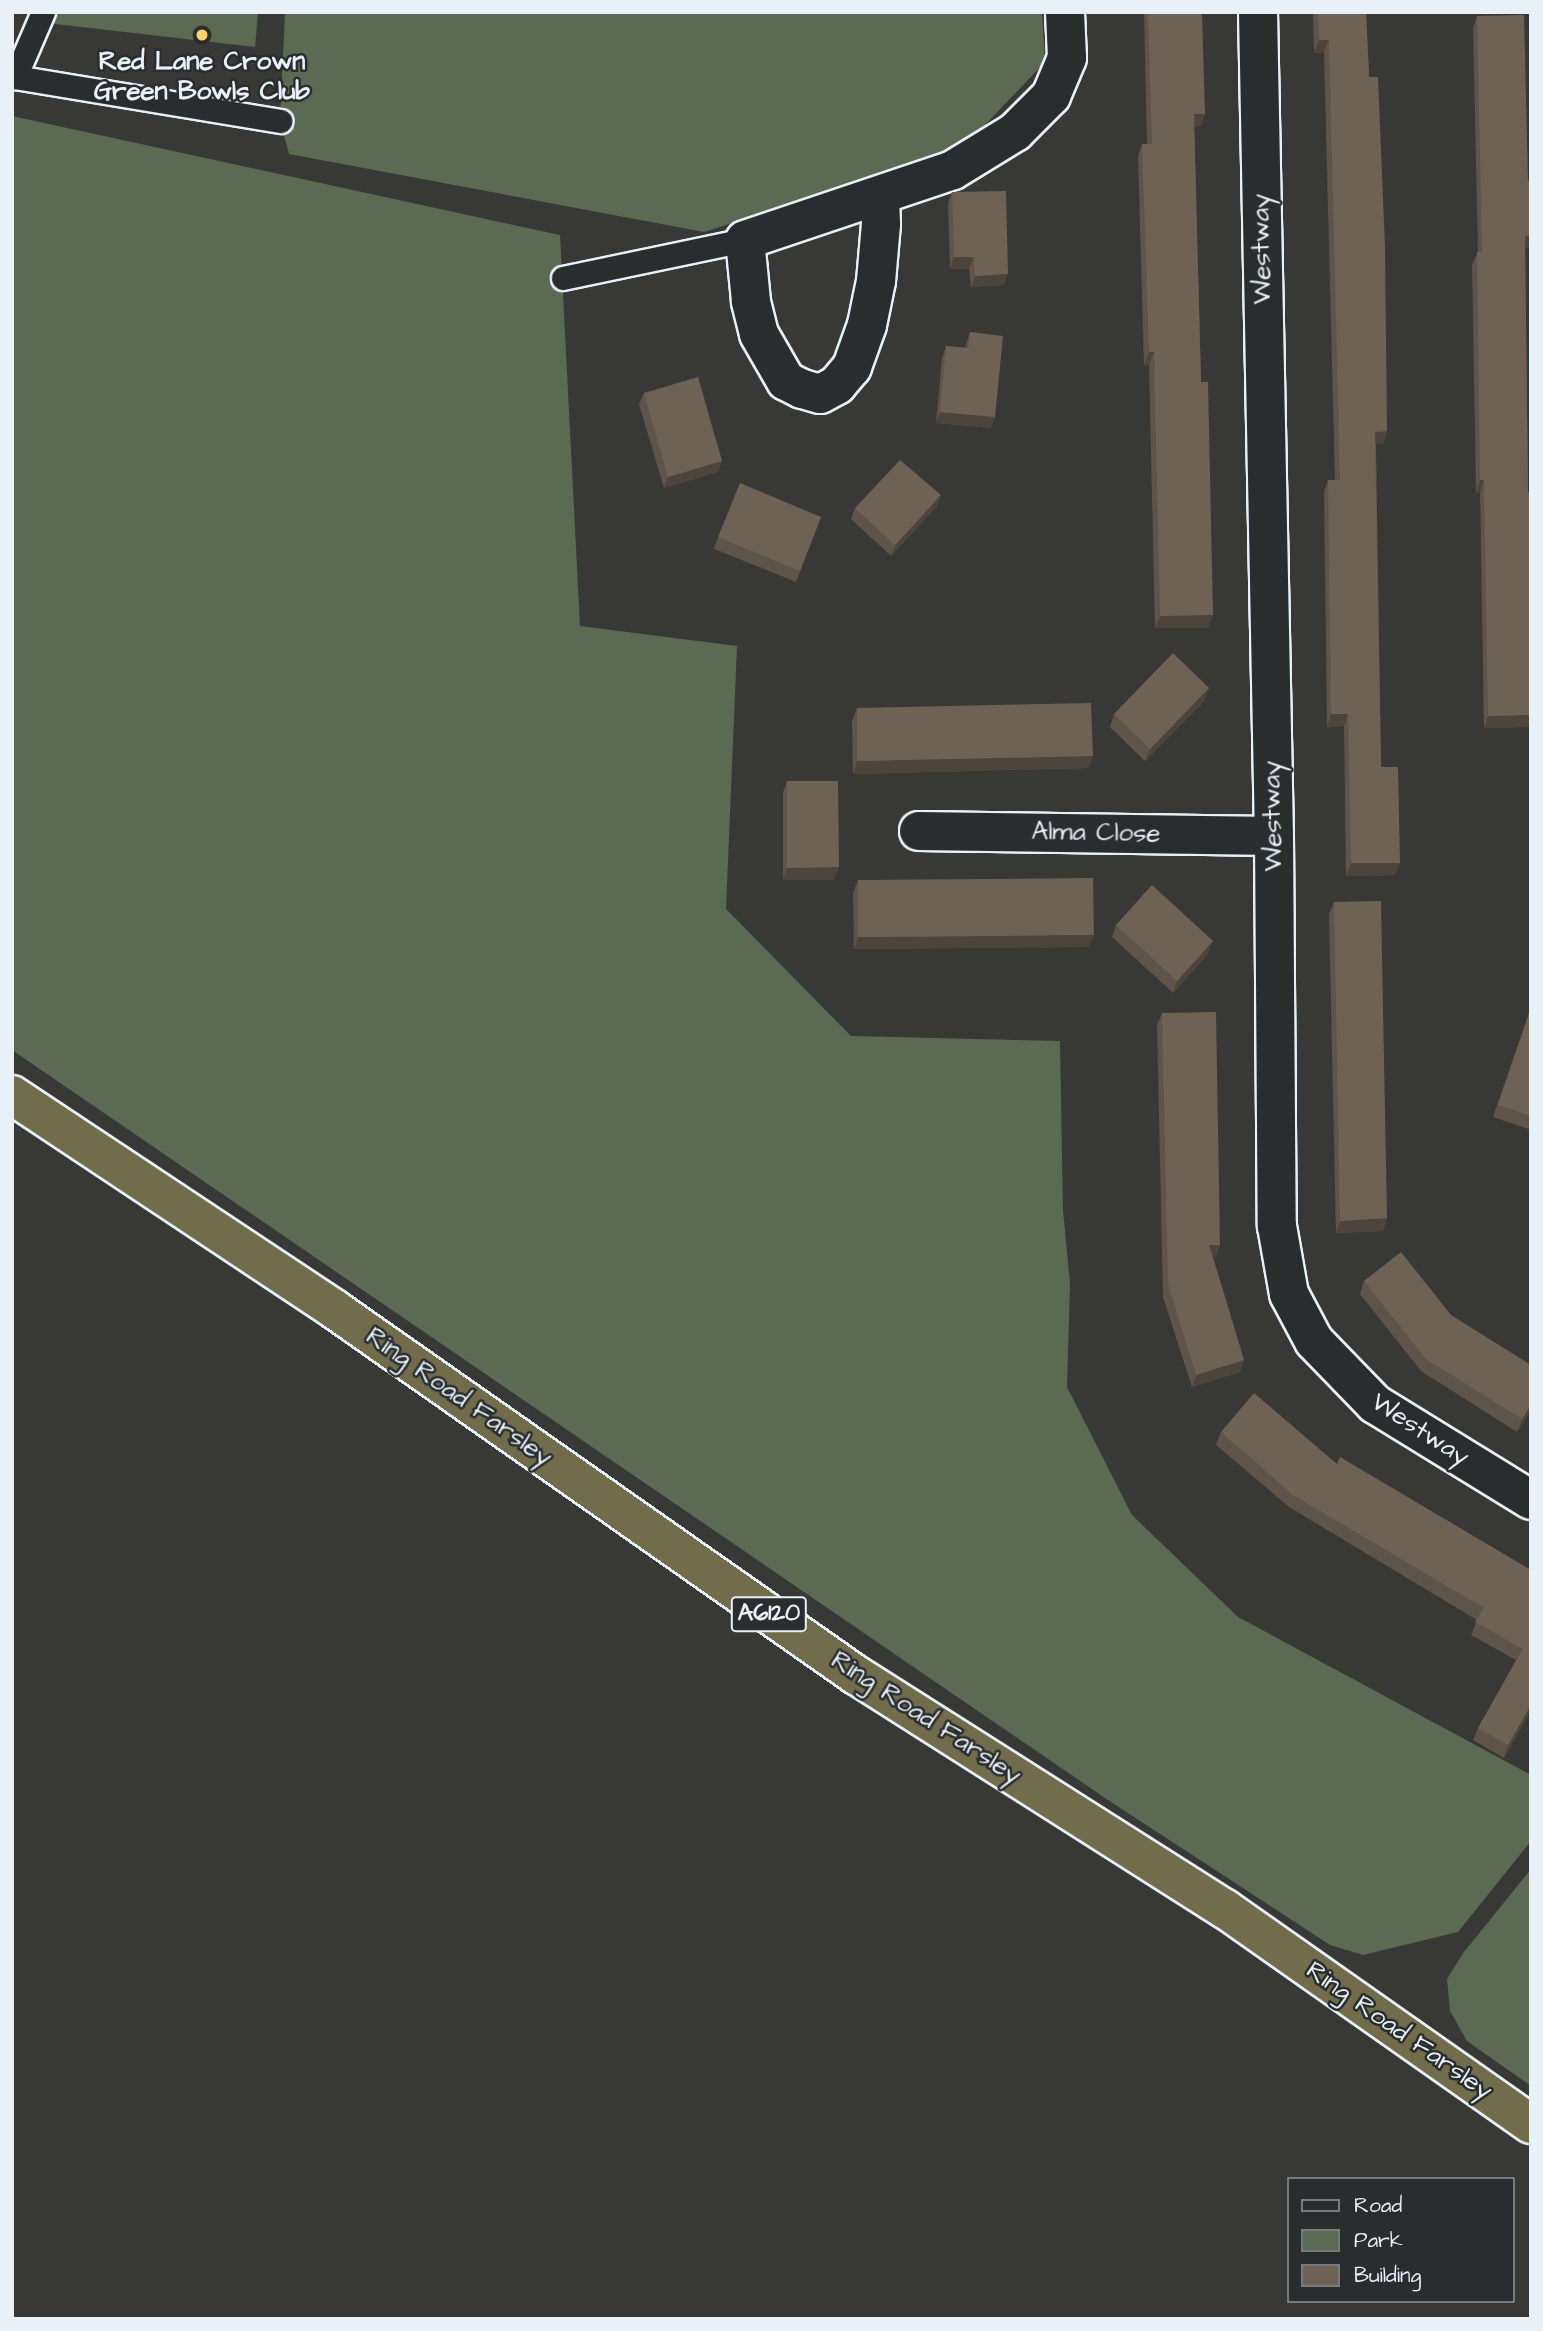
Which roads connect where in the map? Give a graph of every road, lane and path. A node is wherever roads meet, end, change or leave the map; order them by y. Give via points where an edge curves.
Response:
1 (43, 12) edge
2 (1065, 12) edge
3 (1258, 12) edge
4 (280, 121) dead end
5 (880, 196) junction
6 (745, 240) junction
7 (563, 278) dead end
8 (919, 831) dead end
9 (1274, 836) junction
10 (12, 1095) edge
11 (1531, 1500) edge
12 (1531, 2124) edge

1 - 4 lane via 15,78
2 - 5 street via 1067,58 1051,96 1015,132 953,170
3 - 9 street, Westway
5 - 6 street
5 - 6 street via 876,281 867,325 852,367 837,386 820,394 786,381 759,334 747,278
6 - 7 lane
8 - 9 street, Alma Close
9 - 11 street, Westway via 1277,1226 1289,1294 1314,1341 1375,1404
10 - 12 highway, Ring Road Farsley / A6120 via 334,1309 856,1675 1225,1909

